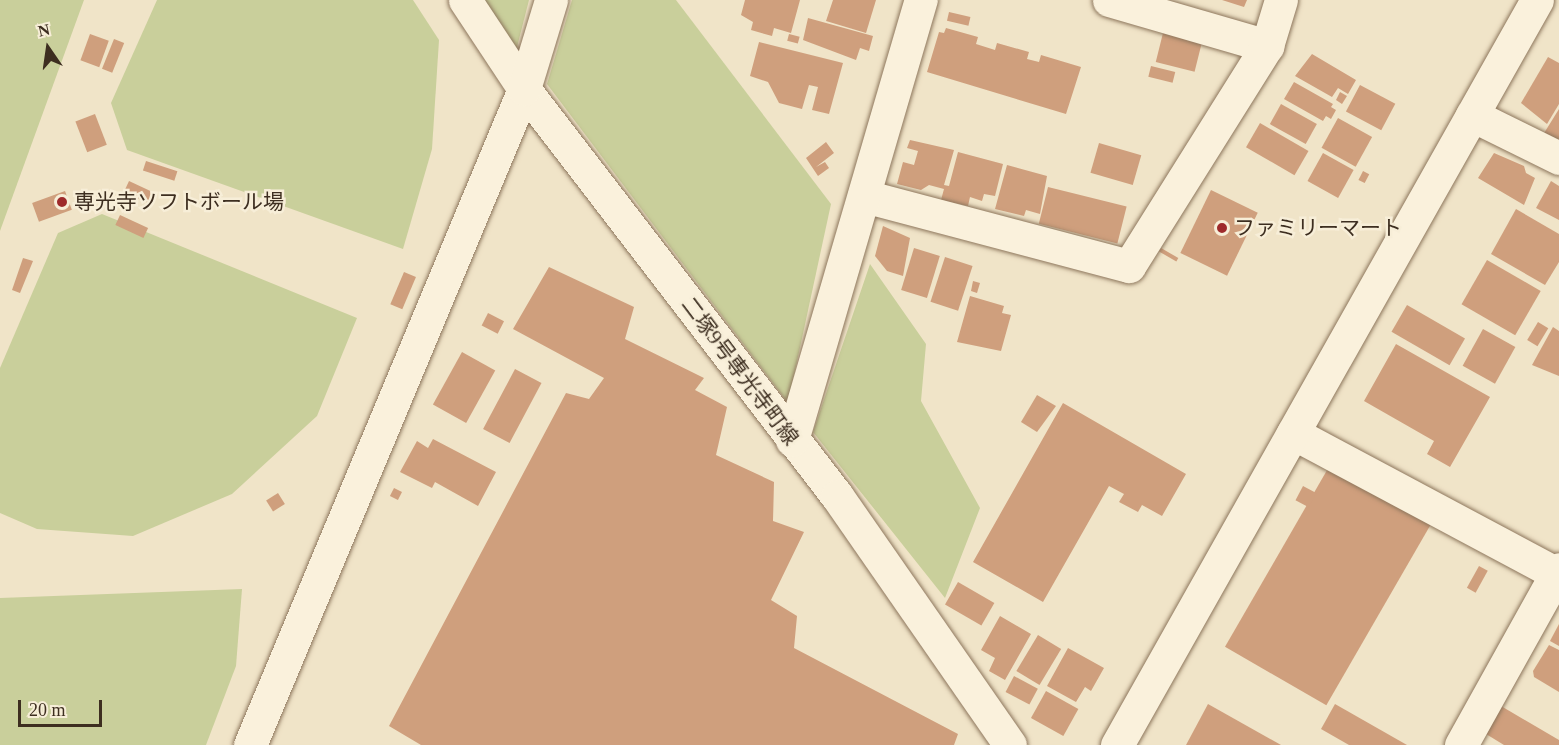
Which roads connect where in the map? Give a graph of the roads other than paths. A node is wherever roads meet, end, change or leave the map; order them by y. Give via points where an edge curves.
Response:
1 (465, 0) edge
2 (551, 0) edge
3 (921, 0) edge
4 (1109, 0) edge
5 (1281, 0) edge
6 (1537, 0) edge
7 (1268, 46) junction
8 (524, 89) junction
9 (1472, 115) junction
10 (1559, 158) edge
11 (864, 196) junction
12 (1293, 433) junction
13 (792, 440) junction
14 (1558, 573) edge
15 (250, 745) edge
16 (1010, 745) edge
17 (1117, 745) edge
18 (1461, 745) edge

1 - 8 street, 二塚9号専光寺町線
2 - 8 street
3 - 11 street
4 - 7 street
5 - 7 street
6 - 9 street
7 - 11 street via 1129,266
8 - 13 street, 二塚9号専光寺町線
8 - 15 street
9 - 10 street
9 - 12 street
11 - 13 street
12 - 14 street
12 - 17 street
13 - 16 street, 二塚9号専光寺町線 via 837,496
14 - 18 street

